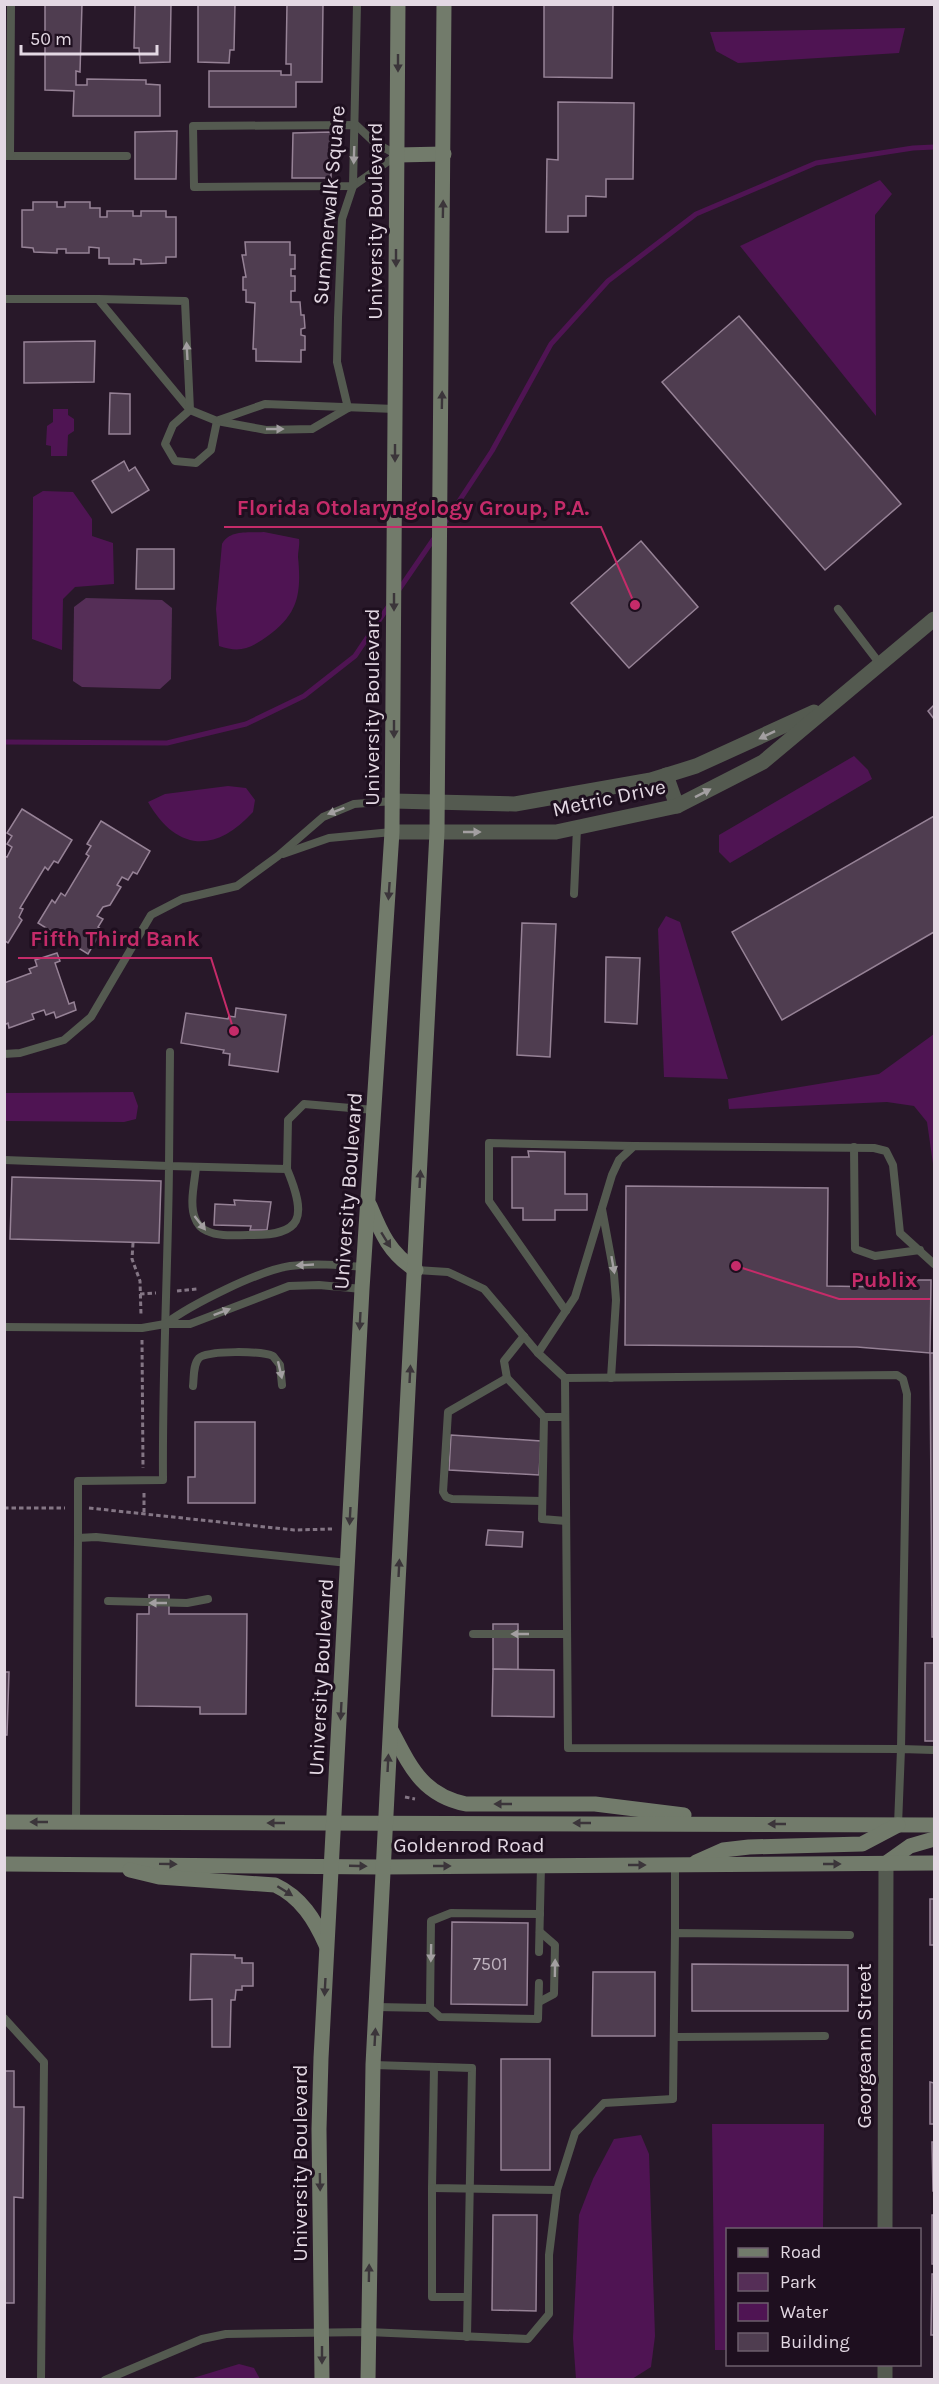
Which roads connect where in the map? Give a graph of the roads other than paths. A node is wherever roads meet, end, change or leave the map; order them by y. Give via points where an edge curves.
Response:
1 (11, 4) edge
2 (357, 4) edge
3 (398, 4) edge
4 (444, 4) edge
5 (356, 125) junction
6 (444, 154) junction
7 (397, 155) junction
8 (7, 156) edge
9 (127, 156) dead end
10 (353, 186) junction
11 (4, 299) edge
12 (98, 299) junction
13 (348, 408) junction
14 (395, 409) junction
15 (190, 410) junction
16 (217, 421) junction
17 (838, 609) dead end
18 (934, 619) edge
19 (880, 664) junction
20 (838, 700) junction
21 (666, 775) junction
22 (393, 801) junction
23 (437, 802) junction
24 (677, 806) junction
25 (577, 828) junction
26 (392, 832) junction
27 (436, 832) junction
28 (278, 856) junction
29 (574, 894) dead end
30 (170, 1052) dead end
31 (4, 1054) edge
32 (374, 1110) junction
33 (634, 1146) junction
34 (854, 1148) junction
35 (4, 1160) edge
36 (169, 1166) junction
37 (196, 1167) junction
38 (287, 1169) junction
39 (368, 1200) junction
40 (602, 1208) junction
41 (920, 1250) junction
42 (934, 1264) edge
43 (364, 1267) junction
44 (416, 1270) junction
45 (362, 1289) junction
46 (566, 1311) junction
47 (165, 1324) junction
48 (4, 1328) edge
49 (525, 1336) junction
50 (538, 1353) junction
51 (507, 1378) junction
52 (565, 1378) junction
53 (611, 1378) junction
54 (282, 1385) dead end
55 (193, 1386) dead end
56 (544, 1417) junction
57 (565, 1417) junction
58 (542, 1501) junction
59 (566, 1521) junction
60 (78, 1538) junction
61 (348, 1563) junction
62 (208, 1599) dead end
63 (108, 1600) dead end
64 (473, 1634) dead end
65 (567, 1634) junction
66 (390, 1729) junction
67 (901, 1749) junction
68 (934, 1750) edge
69 (385, 1821) junction
70 (4, 1822) edge
71 (76, 1822) junction
72 (335, 1823) junction
73 (749, 1824) junction
74 (898, 1825) junction
75 (934, 1825) edge
76 (934, 1839) edge
77 (886, 1863) junction
78 (934, 1863) edge
79 (4, 1864) edge
80 (104, 1864) junction
81 (682, 1865) junction
82 (332, 1866) junction
83 (541, 1866) junction
84 (383, 1867) junction
85 (540, 1914) junction
86 (540, 1932) junction
87 (675, 1934) junction
88 (850, 1935) dead end
89 (327, 1948) junction
90 (539, 1952) dead end
91 (539, 1983) dead end
92 (538, 2002) junction
93 (376, 2007) junction
94 (430, 2008) junction
95 (4, 2018) edge
96 (825, 2036) dead end
97 (675, 2037) junction
98 (373, 2065) junction
99 (434, 2067) junction
100 (432, 2188) junction
101 (469, 2188) junction
102 (557, 2190) junction
103 (885, 2228) edge
104 (467, 2297) junction
105 (322, 2331) junction
106 (368, 2332) junction
107 (466, 2337) junction
108 (41, 2379) edge
109 (105, 2379) edge
110 (322, 2379) edge
111 (368, 2379) edge

1 - 8 lane
2 - 5 lane, Summerwalk Square
3 -> 7 street, University Boulevard
4 - 6 street
5 - 7 lane via 374,142
5 -> 10 lane, Summerwalk Square
5 - 10 lane via 193,126 194,187
6 - 7 street
23 -> 6 street
7 - 10 lane
7 -> 14 street, University Boulevard
8 - 9 lane
10 - 13 lane, Summerwalk Square via 342,219 338,318 337,363
11 - 12 lane
12 - 15 lane
15 -> 12 lane via 185,301
13 - 14 lane
13 - 16 lane via 265,404
16 -> 13 lane via 267,430 312,429
14 -> 22 street, University Boulevard
15 - 16 lane
15 - 16 lane via 173,425 165,444 175,461 196,463 211,450
17 - 19 lane
18 - 19 street, Metric Drive
19 - 20 street, Metric Drive
20 -> 21 street, Metric Drive via 696,766
24 -> 20 street, Metric Drive via 763,762
21 - 23 street, Metric Drive via 575,796 515,804
21 - 24 street
22 - 23 street, Metric Drive
22 - 26 street, University Boulevard
22 -> 28 lane via 354,804 323,816
23 - 27 street
24 - 25 street, Metric Drive
27 -> 25 street, Metric Drive via 556,832
25 - 29 lane
26 - 27 street, Metric Drive
26 - 28 lane via 329,838
26 -> 32 street, University Boulevard
44 -> 27 street
28 - 31 lane via 237,886 182,899 151,915 91,1017 64,1040
30 - 36 lane
32 - 38 lane via 304,1104 288,1120
32 - 39 street, University Boulevard
33 - 34 lane
33 - 40 lane via 620,1160
33 - 46 lane via 489,1143 489,1202
34 - 41 lane via 886,1151 893,1165 900,1233
34 - 41 lane via 855,1250 875,1256
35 - 36 lane
36 - 37 lane
36 - 47 lane
37 - 38 lane
37 -> 38 lane via 194,1217 207,1231 275,1236 290,1229 298,1217 299,1204
39 - 43 street, University Boulevard
39 -> 44 street via 383,1238 400,1261
40 - 46 lane via 575,1297
40 -> 53 lane via 616,1291
41 - 42 lane
43 - 45 street, University Boulevard
43 -> 47 lane via 304,1265 278,1269 189,1306
44 - 49 lane via 448,1272 484,1289
66 -> 44 street
47 -> 45 lane via 190,1324 289,1287
45 -> 61 street, University Boulevard
46 - 50 lane
47 - 48 lane via 142,1328
47 - 60 lane via 163,1480 78,1481
49 - 50 lane
49 - 51 lane via 504,1361
50 - 52 lane
51 - 56 lane
51 - 58 lane via 448,1412 444,1492 452,1499
52 - 53 lane
52 - 57 lane
53 - 67 lane via 897,1375 903,1379 907,1394
55 -> 54 lane via 195,1363 212,1353 273,1356 280,1365
56 - 57 lane
56 - 58 lane
57 - 59 lane
58 - 59 lane via 542,1519
59 - 65 lane
60 - 61 lane
60 - 71 lane
61 -> 72 street, University Boulevard
62 -> 63 lane via 187,1603
65 -> 64 lane
65 - 67 lane via 568,1748
69 -> 66 street
73 -> 66 street via 595,1804 450,1801 427,1787 410,1767
67 - 68 lane
67 - 74 lane
69 - 72 street, Goldenrod Road
73 -> 69 street, Goldenrod Road
69 - 84 street
71 -> 70 street, Goldenrod Road
72 -> 71 street, Goldenrod Road
72 - 82 street, University Boulevard
74 -> 73 street, Goldenrod Road
74 - 75 street, Goldenrod Road
74 - 81 street via 862,1844 732,1849
76 - 77 street via 910,1846
77 - 78 street, Goldenrod Road
81 -> 77 street, Goldenrod Road
77 - 103 street, Georgeann Street
79 - 80 street, Goldenrod Road
80 -> 82 street, Goldenrod Road
80 -> 89 street via 159,1878 275,1885 289,1892 316,1922
83 -> 81 street, Goldenrod Road
81 - 87 lane
82 -> 84 street, Goldenrod Road
82 - 89 street, University Boulevard
84 -> 83 street, Goldenrod Road
83 - 85 lane
84 - 93 street
85 - 86 lane
85 -> 94 lane via 451,1913 431,1922
86 - 90 lane
92 -> 86 lane via 554,1994 555,1964 555,1945
87 - 88 lane
87 - 97 lane
89 -> 105 street, University Boulevard via 319,2129
91 - 92 lane
92 - 94 lane via 538,2019 440,2017
93 - 94 lane
98 -> 93 street
95 - 108 lane via 44,2062
96 - 97 lane
97 - 102 lane via 674,2099 604,2103 575,2133
98 - 99 lane
106 -> 98 street
99 - 100 lane
99 - 101 lane via 472,2068
100 - 101 lane
100 - 104 lane via 432,2296
101 - 102 lane
101 - 104 lane
102 - 107 lane via 549,2254 549,2314 528,2339
104 - 107 lane
105 - 106 lane
105 - 109 lane via 215,2335
105 -> 110 street, University Boulevard
106 - 107 lane
106 - 111 street

